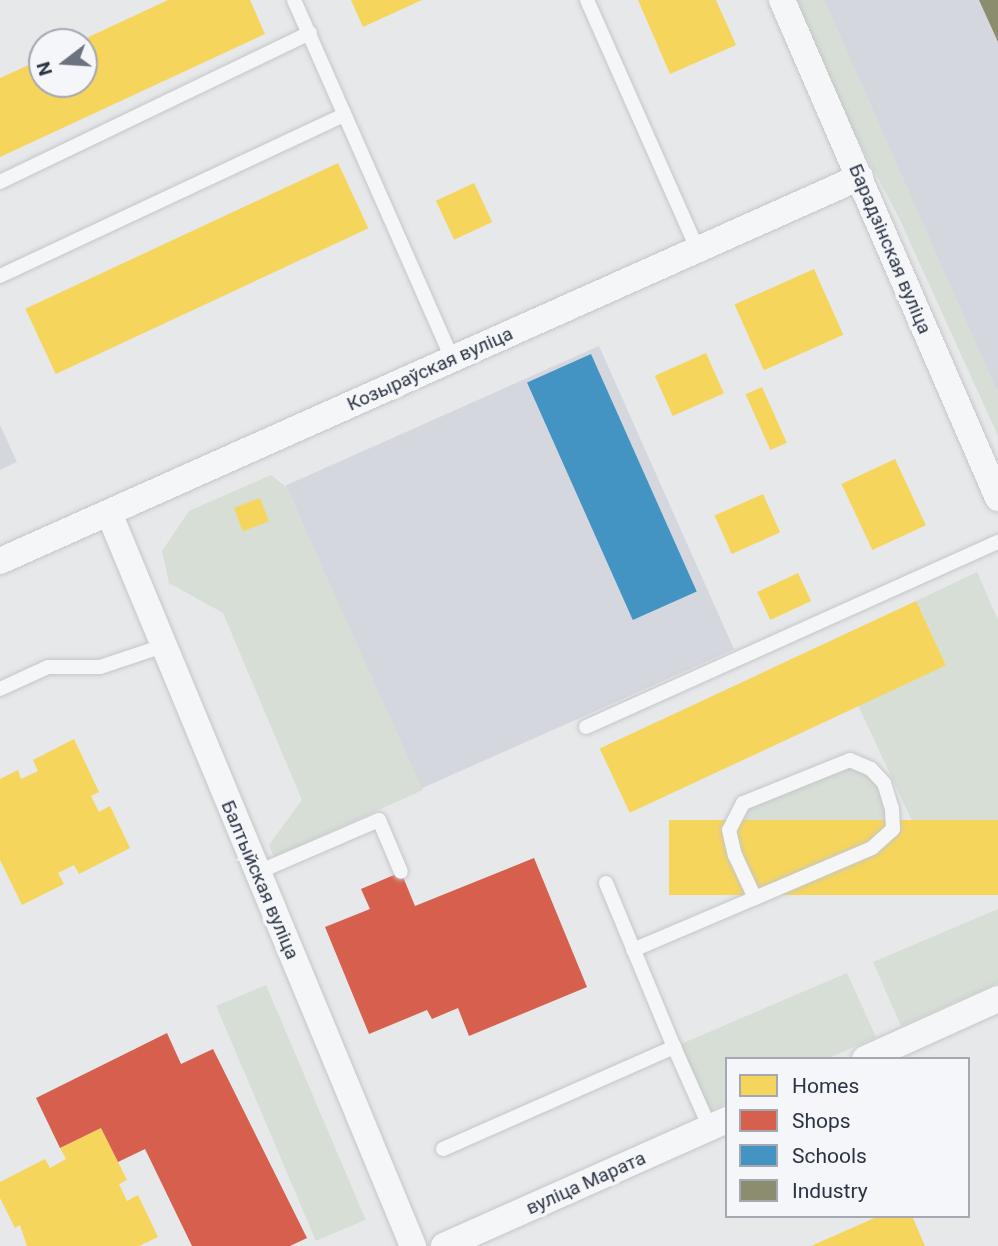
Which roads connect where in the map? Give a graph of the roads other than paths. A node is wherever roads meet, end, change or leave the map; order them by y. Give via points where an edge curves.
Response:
1 (294, 0) edge
2 (587, 0) edge
3 (782, 0) edge
4 (310, 33) junction
5 (344, 116) junction
6 (860, 177) junction
7 (0, 182) edge
8 (698, 250) junction
9 (0, 276) edge
10 (452, 359) junction
11 (998, 498) edge
12 (109, 513) junction
13 (998, 542) edge
14 (0, 561) edge
15 (163, 646) junction
16 (0, 689) edge
17 (586, 727) dead end
18 (401, 872) dead end
19 (256, 873) junction
20 (606, 883) dead end
21 (755, 898) junction
22 (634, 950) junction
23 (998, 999) edge
24 (674, 1047) junction
25 (869, 1057) edge
26 (719, 1124) edge
27 (443, 1149) dead end
28 (413, 1246) edge
29 (444, 1246) edge

1 - 4 lane
2 - 8 lane
3 - 6 street, Барадзінская вуліца
4 - 5 lane
4 - 7 lane
5 - 9 lane
5 - 10 lane
6 - 8 street, Козыраўская вуліца
6 - 11 street, Барадзінская вуліца
8 - 10 street, Козыраўская вуліца
10 - 12 street, Козыраўская вуліца
12 - 14 street, Козыраўская вуліца
12 - 15 street, Балтыйская вуліца
13 - 17 lane
15 - 16 lane via 100,667 48,667
15 - 19 street, Балтыйская вуліца
18 - 19 lane via 379,820
19 - 28 street, Балтыйская вуліца
20 - 22 lane
21 - 21 lane via 872,848 893,829 884,783 871,769 850,760 743,803 729,830
21 - 22 lane
22 - 24 lane
23 - 25 street
24 - 26 lane
24 - 27 lane
26 - 29 street, вуліца Марата

